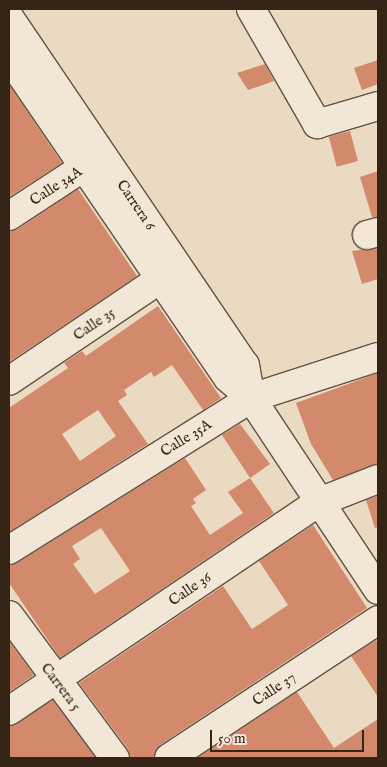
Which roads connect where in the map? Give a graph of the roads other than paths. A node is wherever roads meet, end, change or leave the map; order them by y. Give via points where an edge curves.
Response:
1 (251, 9) edge
2 (9, 17) edge
3 (14, 55) edge
4 (378, 106) edge
5 (93, 161) junction
6 (9, 216) edge
7 (169, 273) junction
8 (378, 357) edge
9 (9, 381) edge
10 (251, 398) junction
11 (378, 479) edge
12 (319, 502) junction
13 (9, 550) edge
14 (378, 590) edge
15 (9, 615) edge
16 (378, 620) edge
17 (55, 680) junction
18 (9, 711) edge
19 (115, 758) edge
20 (169, 758) edge

1 - 4 street via 317,124
2 - 3 street, Carrera 6
3 - 5 street, Carrera 6
5 - 6 street, Calle 34A
5 - 7 street, Carrera 6
7 - 9 street, Calle 35
7 - 10 street, Carrera 6 via 228,378
8 - 10 street, Calle 35A
10 - 12 street, Carrera 6
10 - 13 street, Calle 35A
11 - 12 street, Calle 36
12 - 14 street, Carrera 6
12 - 17 street, Calle 36
15 - 17 street, Carrera 5
16 - 20 street, Calle 37
17 - 18 street, Calle 36
17 - 19 street, Carrera 5

